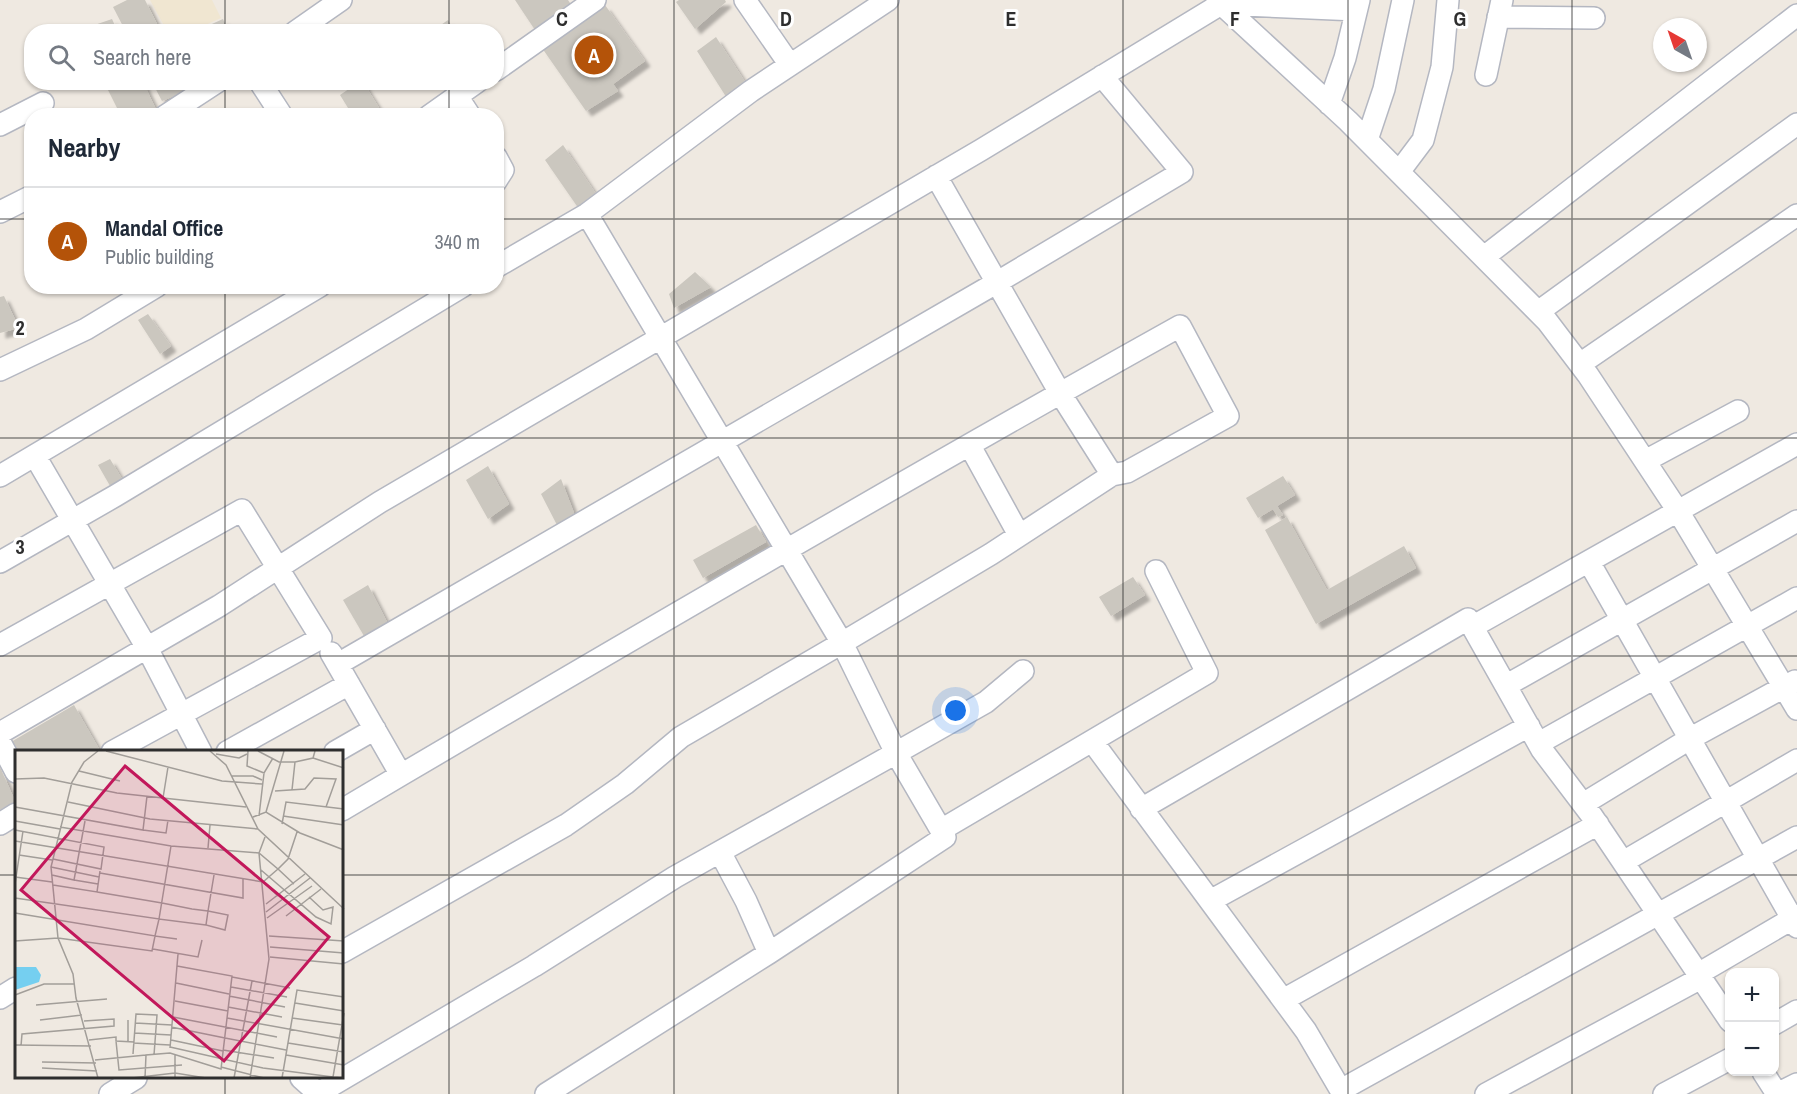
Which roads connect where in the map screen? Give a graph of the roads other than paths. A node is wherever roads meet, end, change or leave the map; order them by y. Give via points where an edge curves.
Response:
1 (340, 0) edge
2 (595, 0) edge
3 (745, 0) edge
4 (888, 0) edge
5 (1403, 0) edge
6 (1448, 0) edge
7 (1220, 1) edge
8 (1358, 5) edge
9 (1500, 9) edge
10 (1797, 15) edge
11 (1594, 18) dead end
12 (306, 24) edge
13 (504, 64) edge
14 (790, 65) junction
15 (1486, 75) dead end
16 (1102, 76) junction
17 (205, 90) edge
18 (265, 90) edge
19 (466, 90) edge
20 (457, 96) junction
21 (43, 103) dead end
22 (1329, 104) junction
23 (33, 108) edge
24 (177, 108) edge
25 (277, 108) edge
26 (440, 108) edge
27 (465, 108) edge
28 (24, 113) edge
29 (1797, 124) edge
30 (0, 125) edge
31 (1367, 140) junction
32 (1399, 172) junction
33 (936, 176) junction
34 (24, 200) edge
35 (0, 212) edge
36 (587, 214) junction
37 (1797, 215) edge
38 (1484, 257) junction
39 (504, 262) edge
40 (996, 283) junction
41 (144, 294) edge
42 (307, 294) edge
43 (450, 294) edge
44 (1538, 312) junction
45 (659, 338) junction
46 (1580, 364) junction
47 (0, 370) edge
48 (1060, 393) junction
49 (1738, 411) dead end
50 (724, 441) junction
51 (1797, 444) edge
52 (970, 446) junction
53 (35, 456) junction
54 (1645, 461) junction
55 (1112, 475) junction
56 (0, 476) edge
57 (1678, 511) junction
58 (74, 520) junction
59 (1797, 521) edge
60 (1019, 535) junction
61 (787, 548) junction
62 (0, 562) edge
63 (1588, 562) junction
64 (1714, 568) junction
65 (277, 569) junction
66 (1156, 571) dead end
67 (111, 584) junction
68 (1797, 598) edge
69 (1622, 621) junction
70 (1748, 625) junction
71 (1472, 627) junction
72 (321, 638) junction
73 (842, 644) junction
74 (0, 645) edge
75 (147, 648) junction
76 (338, 664) junction
77 (1023, 671) dead end
78 (1654, 678) junction
79 (1791, 683) edge
80 (349, 684) junction
81 (1507, 685) junction
82 (1797, 709) edge
83 (183, 714) junction
84 (375, 729) junction
85 (0, 733) edge
86 (1534, 735) junction
87 (1692, 738) junction
88 (1092, 741) junction
89 (0, 742) edge
90 (116, 750) edge
91 (200, 750) edge
92 (231, 750) edge
93 (338, 750) edge
94 (896, 753) junction
95 (1797, 760) edge
96 (15, 770) edge
97 (401, 775) junction
98 (1727, 801) junction
99 (1583, 804) junction
100 (344, 809) edge
101 (1141, 809) junction
102 (15, 815) edge
103 (0, 824) edge
104 (1598, 824) junction
105 (941, 830) junction
106 (1797, 837) edge
107 (720, 852) junction
108 (1760, 858) junction
109 (1623, 862) junction
110 (1209, 901) junction
111 (1659, 916) junction
112 (1796, 921) edge
113 (344, 951) edge
114 (768, 954) junction
115 (1699, 976) junction
116 (15, 989) edge
117 (0, 998) edge
118 (1283, 1000) junction
119 (1797, 1011) edge
120 (1725, 1014) edge
121 (1778, 1022) edge
122 (1725, 1062) edge
123 (1766, 1076) edge
124 (133, 1079) edge
125 (303, 1079) edge
126 (343, 1079) edge
127 (344, 1079) edge
128 (1797, 1084) edge
129 (1342, 1092) edge
130 (110, 1094) edge
131 (318, 1094) edge
132 (546, 1094) edge
133 (1486, 1094) edge
134 (1664, 1094) edge
135 (1777, 1094) edge

1 - 12 street
2 - 13 street
3 - 14 street
4 - 14 street
5 - 31 street via 1384,89
6 - 32 street via 1442,67 1423,140
7 - 8 street
7 - 16 street
7 - 22 street
8 - 22 street
9 - 11 street
9 - 15 street
10 - 38 street
14 - 36 street
16 - 33 street
16 - 40 street via 1182,172
17 - 24 street
18 - 25 street
19 - 20 street
20 - 26 street
20 - 27 street
21 - 23 street
22 - 31 street
28 - 30 street
29 - 44 street
31 - 32 street
32 - 38 street
33 - 40 street
33 - 45 street
34 - 35 street
36 - 39 street
36 - 45 street
37 - 46 street
38 - 44 street
40 - 48 street
40 - 50 street
41 - 47 street via 86,329
42 - 53 street
43 - 58 street
44 - 46 street
45 - 50 street
45 - 65 street via 380,502
46 - 54 street
48 - 52 street
48 - 55 street
48 - 55 street via 1180,326 1228,416 1127,472
49 - 54 street
50 - 61 street
50 - 76 street
51 - 57 street
52 - 60 street
52 - 61 street
53 - 56 street
53 - 58 street
54 - 57 street
55 - 60 street
57 - 63 street
57 - 64 street
58 - 62 street
58 - 67 street
59 - 64 street
60 - 73 street
61 - 73 street
61 - 97 street
63 - 69 street
63 - 71 street
64 - 69 street
64 - 70 street
65 - 67 street via 242,510
65 - 72 street
65 - 75 street
66 - 88 street via 1207,674
67 - 74 street
67 - 75 street
68 - 70 street
69 - 78 street
69 - 81 street
70 - 78 street
70 - 79 street
71 - 81 street
71 - 101 street via 1468,619
72 - 76 street
72 - 83 street
73 - 94 street
73 - 113 street via 681,737 625,784 566,825
75 - 83 street
75 - 85 street
76 - 80 street
77 - 94 street via 986,702
78 - 86 street
78 - 87 street
79 - 82 street
79 - 87 street
80 - 84 street
80 - 92 street
81 - 86 street
83 - 90 street
83 - 91 street
84 - 93 street
84 - 97 street
86 - 99 street
86 - 110 street
87 - 98 street
87 - 99 street
88 - 101 street
88 - 105 street
89 - 96 street
94 - 105 street
94 - 107 street
95 - 98 street
97 - 100 street
98 - 108 street
98 - 109 street
99 - 104 street
101 - 110 street
102 - 103 street
104 - 109 street
104 - 118 street
105 - 114 street via 945,837
106 - 108 street
107 - 114 street
107 - 127 street
108 - 111 street
108 - 112 street
109 - 111 street
110 - 118 street
111 - 115 street
111 - 129 street
112 - 115 street
114 - 132 street
115 - 120 street
115 - 133 street
116 - 117 street
118 - 129 street
119 - 121 street
122 - 134 street
123 - 135 street
124 - 130 street
125 - 131 street
126 - 131 street
128 - 135 street

